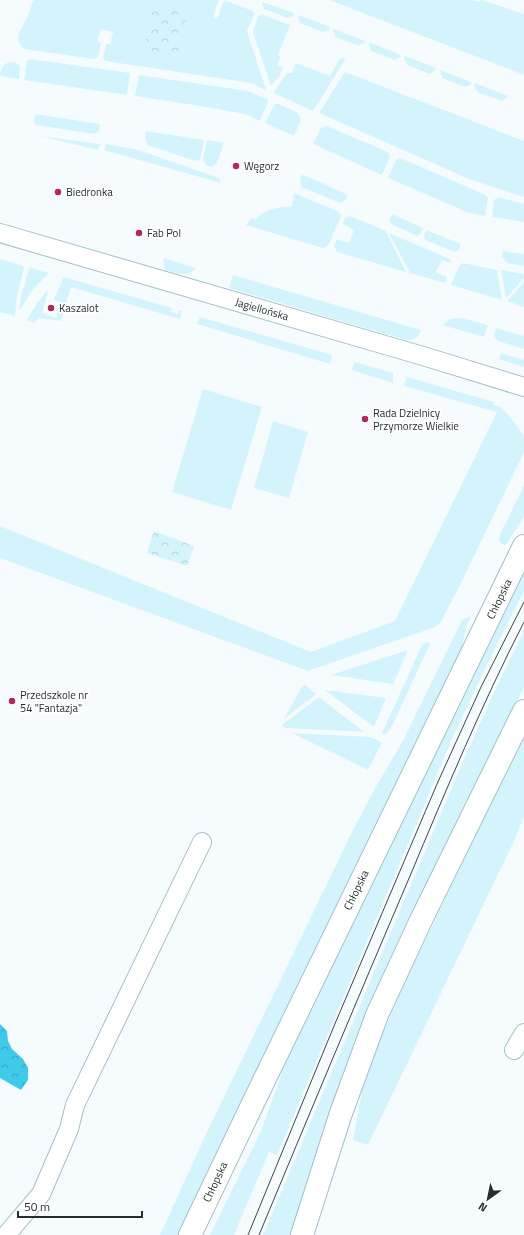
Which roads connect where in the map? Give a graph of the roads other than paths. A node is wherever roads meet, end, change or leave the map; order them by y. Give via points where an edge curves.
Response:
1 (0, 233) edge
2 (524, 387) edge
3 (524, 546) edge
4 (524, 711) edge
5 (202, 842) dead end
6 (524, 1034) edge
7 (514, 1050) dead end
8 (6, 1235) edge
9 (190, 1235) edge
10 (302, 1235) edge

1 - 2 street, Jagiellońska
3 - 9 main road, Chłopska
4 - 10 main road via 377,1015 340,1116
5 - 8 street via 75,1105 69,1129 41,1194
6 - 7 street

